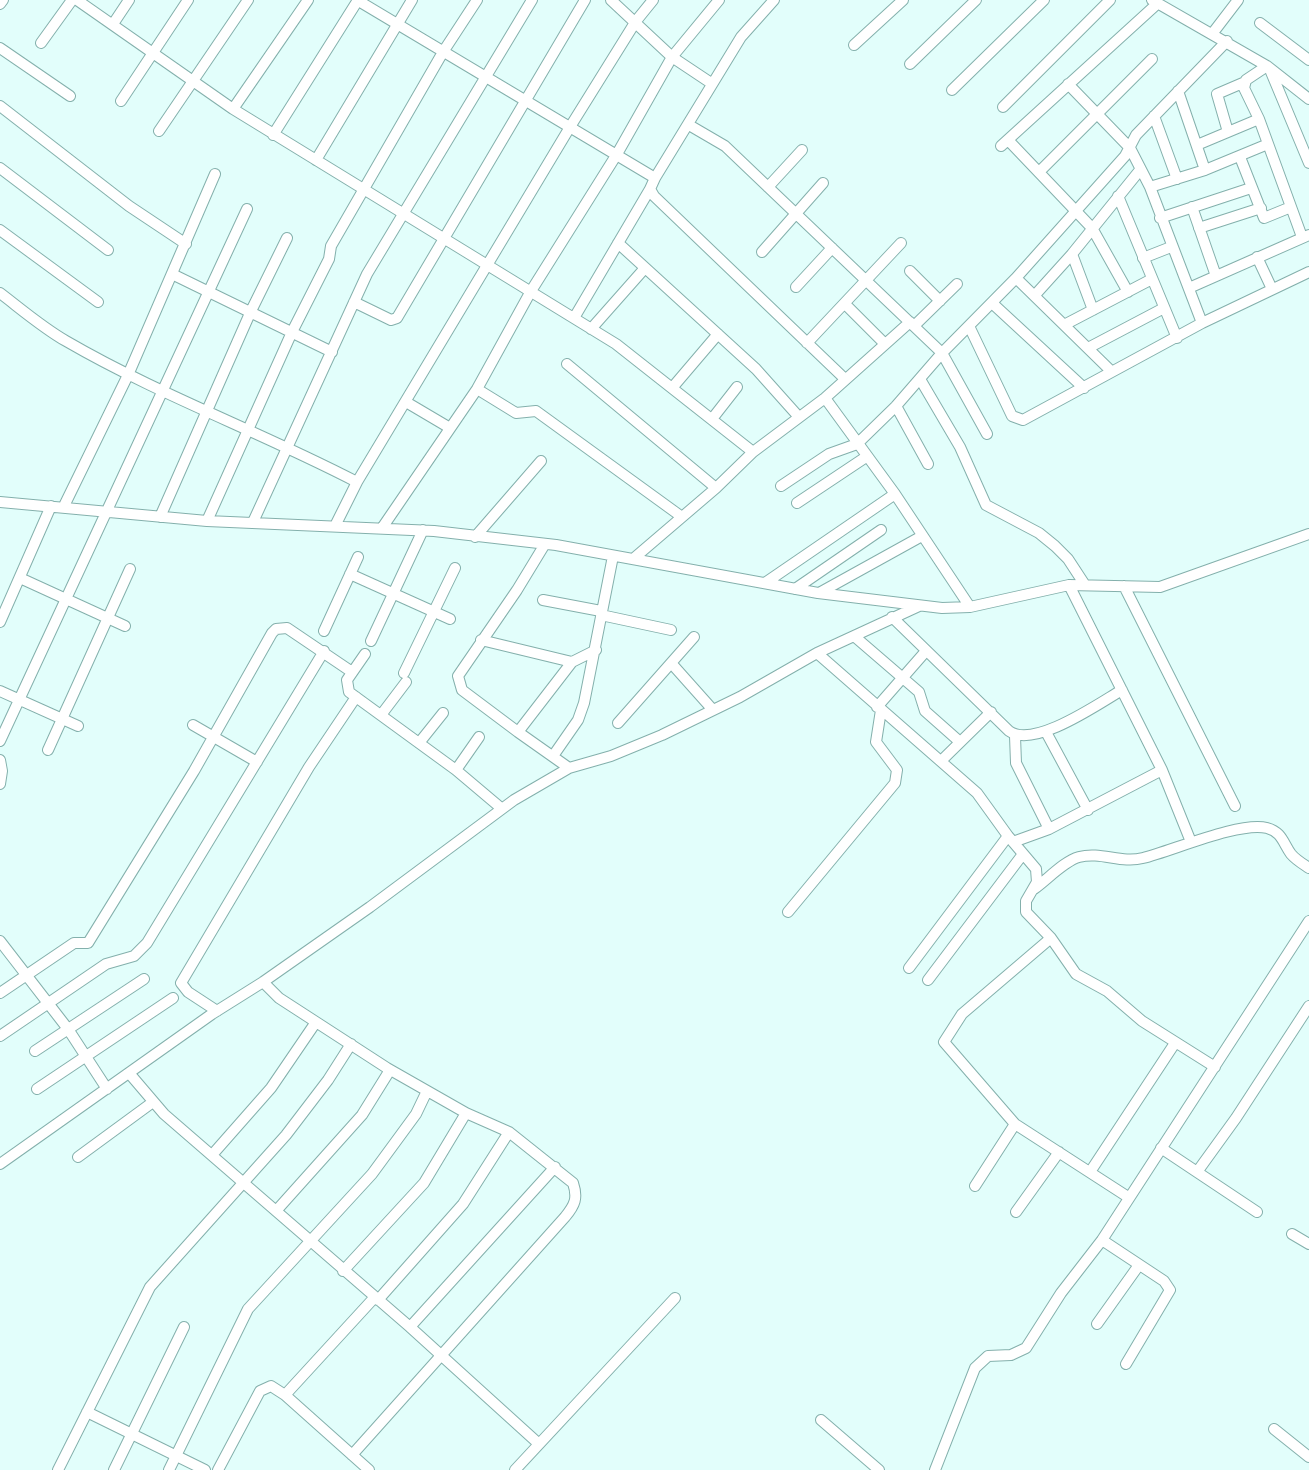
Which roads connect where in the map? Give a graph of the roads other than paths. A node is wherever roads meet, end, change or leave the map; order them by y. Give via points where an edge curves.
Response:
1 (3, 0) edge
2 (72, 0) edge
3 (77, 0) edge
4 (129, 0) edge
5 (188, 0) edge
6 (248, 0) edge
7 (308, 0) edge
8 (358, 0) edge
9 (412, 0) edge
10 (477, 0) edge
11 (532, 0) edge
12 (585, 0) edge
13 (611, 0) edge
14 (653, 0) edge
15 (719, 0) edge
16 (774, 0) edge
17 (903, 0) edge
18 (976, 0) edge
19 (1044, 0) edge
20 (1110, 0) edge
21 (1238, 0) edge
22 (1162, 2) edge
23 (0, 4) edge
24 (636, 21) junction
25 (398, 23) junction
26 (1260, 23) dead end
27 (112, 24) junction
28 (1212, 34) junction
29 (1227, 41) junction
30 (41, 43) dead end
31 (854, 45) dead end
32 (0, 48) edge
33 (443, 52) junction
34 (151, 54) junction
35 (672, 57) junction
36 (1152, 59) dead end
37 (1309, 60) edge
38 (910, 64) dead end
39 (1268, 68) junction
40 (485, 76) junction
41 (194, 81) junction
42 (1245, 82) junction
43 (711, 83) junction
44 (1068, 84) junction
45 (952, 90) dead end
46 (1179, 91) junction
47 (70, 96) dead end
48 (1309, 99) edge
49 (121, 101) dead end
50 (527, 101) junction
51 (0, 106) edge
52 (1003, 107) dead end
53 (233, 109) junction
54 (1098, 113) junction
55 (1154, 116) junction
56 (1259, 119) junction
57 (689, 125) junction
58 (570, 127) junction
59 (159, 131) dead end
60 (1228, 132) junction
61 (273, 135) junction
62 (1268, 144) junction
63 (1197, 145) junction
64 (1130, 148) junction
65 (802, 150) dead end
66 (617, 154) junction
67 (1240, 157) junction
68 (316, 160) junction
69 (1309, 163) edge
70 (0, 168) edge
71 (1140, 170) junction
72 (1206, 170) junction
73 (1039, 172) junction
74 (215, 174) dead end
75 (1177, 178) junction
76 (823, 183) dead end
77 (653, 184) junction
78 (768, 187) junction
79 (1150, 187) junction
80 (1251, 188) junction
81 (362, 190) junction
82 (1118, 196) junction
83 (1225, 197) junction
84 (1192, 207) junction
85 (1291, 207) junction
86 (1261, 208) junction
87 (247, 209) dead end
88 (1077, 211) junction
89 (406, 213) junction
90 (797, 215) junction
91 (1232, 217) junction
92 (1160, 218) junction
93 (1092, 228) junction
94 (1199, 228) junction
95 (0, 230) edge
96 (1306, 236) edge
97 (287, 238) dead end
98 (446, 238) junction
99 (618, 243) junction
100 (901, 243) dead end
101 (186, 244) junction
102 (1171, 247) junction
103 (832, 248) junction
104 (108, 250) dead end
105 (762, 252) dead end
106 (1072, 254) junction
107 (1257, 257) junction
108 (1143, 258) junction
109 (488, 265) junction
110 (645, 268) junction
111 (910, 271) dead end
112 (1309, 272) edge
113 (172, 274) junction
114 (1216, 276) junction
115 (1016, 278) junction
116 (1152, 279) junction
117 (867, 281) junction
118 (957, 284) dead end
119 (796, 287) dead end
120 (1189, 288) junction
121 (1272, 289) junction
122 (209, 290) junction
123 (531, 291) junction
124 (1128, 292) junction
125 (0, 293) edge
126 (1035, 295) junction
127 (940, 301) junction
128 (98, 302) dead end
129 (354, 302) junction
130 (992, 303) junction
131 (845, 304) junction
132 (1164, 308) junction
133 (1093, 310) junction
134 (251, 311) junction
135 (574, 318) junction
136 (1202, 323) junction
137 (912, 324) junction
138 (1064, 325) junction
139 (969, 326) junction
140 (591, 328) junction
141 (292, 332) junction
142 (718, 334) junction
143 (1177, 338) junction
144 (807, 343) junction
145 (885, 344) junction
146 (1088, 348) junction
147 (332, 352) junction
148 (942, 353) junction
149 (567, 364) dead end
150 (1110, 370) junction
151 (128, 375) junction
152 (845, 379) junction
153 (920, 379) junction
154 (737, 387) dead end
155 (672, 388) junction
156 (1084, 388) junction
157 (477, 389) junction
158 (164, 390) junction
159 (825, 398) junction
160 (406, 402) junction
161 (896, 406) junction
162 (208, 410) junction
163 (798, 416) junction
164 (712, 419) junction
165 (450, 428) junction
166 (249, 430) junction
167 (987, 434) dead end
168 (857, 444) junction
169 (289, 446) junction
170 (753, 452) junction
171 (866, 457) junction
172 (541, 461) dead end
173 (927, 464) dead end
174 (357, 482) junction
175 (781, 486) dead end
176 (716, 488) junction
177 (895, 494) junction
178 (0, 502) edge
179 (797, 503) dead end
180 (51, 506) junction
181 (64, 507) junction
182 (104, 513) junction
183 (160, 517) junction
184 (682, 517) junction
185 (207, 521) junction
186 (253, 522) junction
187 (335, 526) junction
188 (382, 528) junction
189 (423, 530) junction
190 (881, 530) dead end
191 (1309, 534) edge
192 (922, 536) junction
193 (475, 537) junction
194 (545, 544) junction
195 (613, 556) junction
196 (358, 557) dead end
197 (633, 559) junction
198 (454, 568) dead end
199 (130, 569) dead end
200 (350, 574) junction
201 (20, 578) junction
202 (765, 583) junction
203 (1070, 585) junction
204 (1085, 585) junction
205 (1124, 586) junction
206 (795, 589) junction
207 (818, 593) junction
208 (393, 594) junction
209 (66, 599) junction
210 (543, 600) dead end
211 (919, 606) junction
212 (970, 607) junction
213 (434, 611) junction
214 (601, 613) junction
215 (892, 617) junction
216 (108, 619) junction
217 (450, 619) dead end
218 (0, 622) edge
219 (125, 626) dead end
220 (671, 630) dead end
221 (324, 631) dead end
222 (854, 636) junction
223 (694, 637) dead end
224 (482, 640) junction
225 (371, 641) dead end
226 (596, 650) junction
227 (324, 651) junction
228 (926, 651) junction
229 (817, 653) junction
230 (365, 654) dead end
231 (572, 662) junction
232 (672, 664) junction
233 (352, 672) junction
234 (901, 680) junction
235 (1122, 690) junction
236 (0, 691) edge
237 (356, 697) junction
238 (19, 699) junction
239 (879, 708) junction
240 (713, 710) junction
241 (991, 712) junction
242 (443, 713) dead end
243 (381, 715) junction
244 (63, 719) junction
245 (618, 723) dead end
246 (193, 725) dead end
247 (78, 726) dead end
248 (518, 732) junction
249 (1046, 732) junction
250 (1015, 736) junction
251 (214, 737) junction
252 (479, 737) dead end
253 (0, 741) edge
254 (960, 742) junction
255 (420, 743) junction
256 (48, 750) dead end
257 (553, 756) junction
258 (0, 760) edge
259 (940, 761) junction
260 (257, 762) junction
261 (569, 768) junction
262 (456, 770) junction
263 (1162, 770) junction
264 (0, 784) edge
265 (1235, 807) dead end
266 (501, 808) junction
267 (1088, 810) junction
268 (1049, 829) junction
269 (1010, 839) junction
270 (1191, 842) junction
271 (1023, 854) junction
272 (1309, 868) edge
273 (1034, 889) junction
274 (788, 912) dead end
275 (1309, 921) edge
276 (1051, 938) junction
277 (1, 946) edge
278 (909, 968) dead end
279 (28, 976) junction
280 (144, 979) dead end
281 (928, 980) dead end
282 (263, 982) junction
283 (0, 993) edge
284 (173, 998) dead end
285 (47, 1002) junction
286 (1309, 1006) edge
287 (217, 1011) junction
288 (316, 1022) junction
289 (68, 1029) junction
290 (0, 1036) edge
291 (1175, 1043) junction
292 (351, 1044) junction
293 (35, 1052) dead end
294 (87, 1055) junction
295 (1215, 1067) junction
296 (390, 1070) junction
297 (129, 1073) junction
298 (37, 1089) dead end
299 (107, 1089) junction
300 (427, 1091) junction
301 (153, 1102) junction
302 (466, 1113) junction
303 (1015, 1124) junction
304 (509, 1132) junction
305 (1161, 1148) junction
306 (1059, 1152) junction
307 (212, 1155) junction
308 (78, 1157) dead end
309 (0, 1164) edge
310 (555, 1167) junction
311 (1090, 1172) junction
312 (1197, 1172) junction
313 (245, 1183) junction
314 (975, 1186) dead end
315 (1128, 1197) junction
316 (276, 1211) junction
317 (1016, 1212) dead end
318 (1257, 1212) dead end
319 (1292, 1233) dead end
320 (1102, 1240) junction
321 (309, 1241) junction
322 (1309, 1244) edge
323 (1139, 1264) junction
324 (343, 1271) junction
325 (675, 1298) dead end
326 (376, 1299) junction
327 (1097, 1324) dead end
328 (184, 1327) dead end
329 (410, 1327) junction
330 (441, 1355) junction
331 (1126, 1364) dead end
332 (285, 1395) junction
333 (87, 1412) junction
334 (820, 1420) dead end
335 (1274, 1429) dead end
336 (133, 1434) junction
337 (539, 1444) junction
338 (352, 1455) junction
339 (177, 1456) junction
340 (1309, 1457) edge
341 (58, 1470) edge
342 (114, 1470) edge
343 (169, 1470) edge
344 (205, 1470) edge
345 (218, 1470) edge
346 (369, 1470) edge
347 (515, 1470) edge
348 (879, 1470) edge
349 (935, 1470) edge

1 - 23 street
2 - 30 street
3 - 27 street
4 - 27 street
5 - 34 street
6 - 41 street
7 - 53 street
8 - 25 street
8 - 61 street
9 - 25 street
10 - 33 street
11 - 40 street
12 - 50 street
13 - 24 street
14 - 24 street
15 - 35 street
16 - 43 street via 741,37
17 - 31 street
18 - 38 street
19 - 45 street
20 - 52 street
21 - 28 street
22 - 28 street
22 - 44 street
24 - 35 street
24 - 58 street
25 - 33 street
25 - 68 street
26 - 37 street
27 - 34 street
28 - 29 street
29 - 39 street
29 - 46 street
32 - 47 street
33 - 40 street
33 - 81 street
34 - 41 street
34 - 49 street
35 - 43 street
35 - 66 street
36 - 54 street
39 - 42 street
39 - 48 street
39 - 69 street
40 - 50 street
40 - 89 street
41 - 53 street
41 - 59 street
42 - 56 street via 1244,88
42 - 60 street via 1216,94
43 - 57 street
44 - 54 street
44 - 73 street via 1004,143
46 - 55 street
46 - 63 street
50 - 58 street
50 - 98 street
51 - 101 street via 129,206
53 - 61 street
54 - 64 street
54 - 73 street
55 - 64 street
55 - 75 street
56 - 60 street
56 - 62 street
57 - 77 street
57 - 78 street via 725,146
58 - 66 street
58 - 109 street
60 - 63 street
61 - 68 street
62 - 67 street
62 - 85 street
63 - 72 street
64 - 71 street
64 - 88 street
65 - 78 street
66 - 77 street
66 - 123 street
67 - 72 street
67 - 80 street
68 - 81 street
70 - 104 street
71 - 79 street
71 - 82 street
72 - 75 street
73 - 88 street
74 - 101 street
75 - 79 street
76 - 90 street
77 - 99 street
77 - 144 street via 668,210
78 - 90 street
79 - 92 street
80 - 83 street
80 - 86 street
81 - 89 street
81 - 141 street via 331,246 329,259
82 - 93 street
82 - 108 street
83 - 84 street
83 - 91 street
84 - 92 street
84 - 94 street
85 - 86 street via 1266,218
85 - 96 street
86 - 91 street
87 - 122 street
88 - 93 street
88 - 115 street
89 - 98 street
89 - 129 street
90 - 103 street
90 - 105 street
91 - 94 street
92 - 102 street
93 - 106 street
93 - 124 street
94 - 114 street
95 - 128 street
96 - 107 street
97 - 134 street
98 - 109 street
98 - 129 street via 397,318 391,320
99 - 110 street
99 - 135 street
100 - 117 street
101 - 113 street
102 - 108 street
102 - 120 street
103 - 117 street
103 - 119 street
106 - 126 street
106 - 133 street
107 - 114 street
107 - 121 street
108 - 116 street
109 - 123 street
109 - 160 street
110 - 140 street
110 - 142 street
111 - 127 street
112 - 121 street
113 - 122 street
113 - 151 street
114 - 120 street
115 - 126 street
115 - 130 street
116 - 124 street
116 - 132 street
117 - 131 street
117 - 137 street
118 - 127 street
120 - 136 street
121 - 136 street
122 - 134 street
122 - 158 street
123 - 135 street
123 - 157 street
124 - 133 street
125 - 151 street via 64,340
126 - 138 street
127 - 137 street
129 - 147 street
130 - 139 street
130 - 156 street
131 - 144 street
131 - 145 street
132 - 143 street
132 - 146 street
133 - 138 street
134 - 141 street
134 - 162 street
135 - 140 street
136 - 143 street
137 - 145 street
137 - 148 street
138 - 146 street
139 - 148 street
139 - 156 street via 1015,418 1023,420
140 - 155 street
141 - 147 street
141 - 166 street
142 - 155 street
142 - 163 street
143 - 150 street
144 - 152 street
145 - 152 street
146 - 150 street
147 - 169 street
148 - 153 street
148 - 167 street
149 - 176 street
150 - 156 street
151 - 158 street
151 - 181 street
152 - 159 street
153 - 161 street
153 - 204 street via 960,447 986,504 1055,546
154 - 164 street
155 - 164 street
157 - 165 street
157 - 184 street via 516,414 536,411
158 - 162 street
158 - 182 street
159 - 163 street
159 - 168 street
160 - 165 street
160 - 174 street
161 - 168 street
161 - 173 street
162 - 166 street
162 - 183 street
163 - 170 street
164 - 170 street
165 - 188 street
166 - 169 street
166 - 185 street
168 - 171 street
168 - 175 street via 829,454
169 - 174 street
169 - 186 street
170 - 176 street
171 - 177 street
171 - 179 street
172 - 193 street
174 - 187 street
176 - 184 street
177 - 192 street
177 - 202 street
178 - 180 street
180 - 181 street
180 - 201 street
181 - 182 street
182 - 183 street
182 - 209 street
183 - 185 street
184 - 197 street
185 - 186 street
186 - 187 street
187 - 188 street
188 - 189 street
189 - 193 street
189 - 208 street
190 - 206 street
191 - 205 street via 1175,583 1160,587
192 - 207 street
192 - 212 street
193 - 194 street
194 - 195 street
194 - 224 street
195 - 197 street
195 - 214 street
196 - 200 street
197 - 202 street
198 - 213 street
199 - 216 street
200 - 208 street
200 - 221 street
201 - 209 street
201 - 218 street
202 - 206 street
203 - 204 street
203 - 212 street
203 - 235 street
204 - 205 street
205 - 265 street
206 - 207 street
207 - 211 street
208 - 213 street
208 - 225 street
209 - 216 street
209 - 238 street
210 - 214 street
211 - 212 street
211 - 215 street
213 - 217 street
213 - 243 street via 405,678
214 - 220 street
214 - 226 street
215 - 222 street
215 - 228 street
216 - 219 street
216 - 244 street
222 - 229 street
222 - 234 street
223 - 232 street
224 - 231 street
224 - 248 street via 461,669 459,684
226 - 231 street
226 - 257 street via 578,720
227 - 233 street
227 - 251 street via 287,628 276,629
227 - 260 street
228 - 234 street
228 - 241 street
229 - 239 street
229 - 240 street
230 - 233 street
231 - 248 street
232 - 240 street
232 - 245 street
233 - 237 street via 347,688
234 - 239 street
234 - 254 street via 919,693 925,711
235 - 249 street
235 - 263 street
236 - 238 street
237 - 243 street
237 - 287 street via 309,767 181,983
238 - 244 street
238 - 253 street
239 - 259 street
239 - 274 street via 875,736 879,748 897,770 895,783
240 - 261 street via 611,756
241 - 250 street
241 - 254 street
242 - 255 street
243 - 255 street
244 - 247 street
244 - 256 street
246 - 251 street
248 - 257 street
249 - 250 street
249 - 267 street
250 - 268 street via 1016,763
251 - 260 street
251 - 279 street via 88,943 74,943
252 - 262 street
254 - 259 street
255 - 262 street
257 - 261 street
258 - 264 street
259 - 269 street via 977,793
260 - 285 street via 147,943 134,956 106,964
261 - 266 street
262 - 266 street
263 - 267 street
263 - 270 street
266 - 282 street
267 - 268 street
268 - 269 street
269 - 271 street
269 - 278 street
270 - 272 street via 1262,827 1280,835 1290,853
270 - 273 street via 1133,860 1092,855 1077,858
271 - 273 street via 1036,869
271 - 281 street
273 - 276 street via 1026,901 1026,912
275 - 295 street
276 - 291 street via 1076,974 1120,1001
276 - 303 street via 962,1014 944,1042
277 - 279 street
279 - 283 street
279 - 285 street
280 - 289 street
282 - 287 street
282 - 288 street via 279,998
284 - 294 street
285 - 289 street
285 - 290 street
286 - 312 street
287 - 297 street
288 - 292 street
288 - 307 street via 271,1088
289 - 293 street
289 - 294 street
291 - 295 street
291 - 311 street
292 - 296 street
292 - 313 street via 328,1080
294 - 298 street
294 - 299 street
295 - 305 street
296 - 300 street
296 - 316 street via 362,1115
297 - 299 street
297 - 301 street
299 - 309 street
300 - 302 street
300 - 321 street via 416,1114 372,1174
301 - 307 street
301 - 308 street
302 - 304 street
302 - 324 street via 424,1183
303 - 306 street
303 - 314 street
304 - 310 street
304 - 326 street via 463,1204
305 - 312 street
305 - 315 street
306 - 311 street
306 - 317 street
307 - 313 street
310 - 329 street
310 - 330 street via 573,1183 575,1205
311 - 315 street
312 - 318 street
313 - 316 street
313 - 333 street via 150,1287
315 - 320 street
316 - 321 street
319 - 322 street
320 - 323 street
320 - 349 street via 1061,1293 1026,1348 1011,1355 988,1356 975,1368
321 - 324 street
321 - 339 street via 248,1309
323 - 327 street
323 - 331 street via 1164,1281 1170,1290
324 - 326 street
325 - 337 street
326 - 329 street
326 - 332 street
328 - 336 street
329 - 330 street
330 - 337 street
330 - 338 street
332 - 338 street
332 - 345 street via 271,1386 260,1391
333 - 336 street
333 - 341 street
334 - 348 street
335 - 340 street
336 - 339 street
336 - 342 street
337 - 347 street
338 - 346 street
339 - 343 street
339 - 344 street

